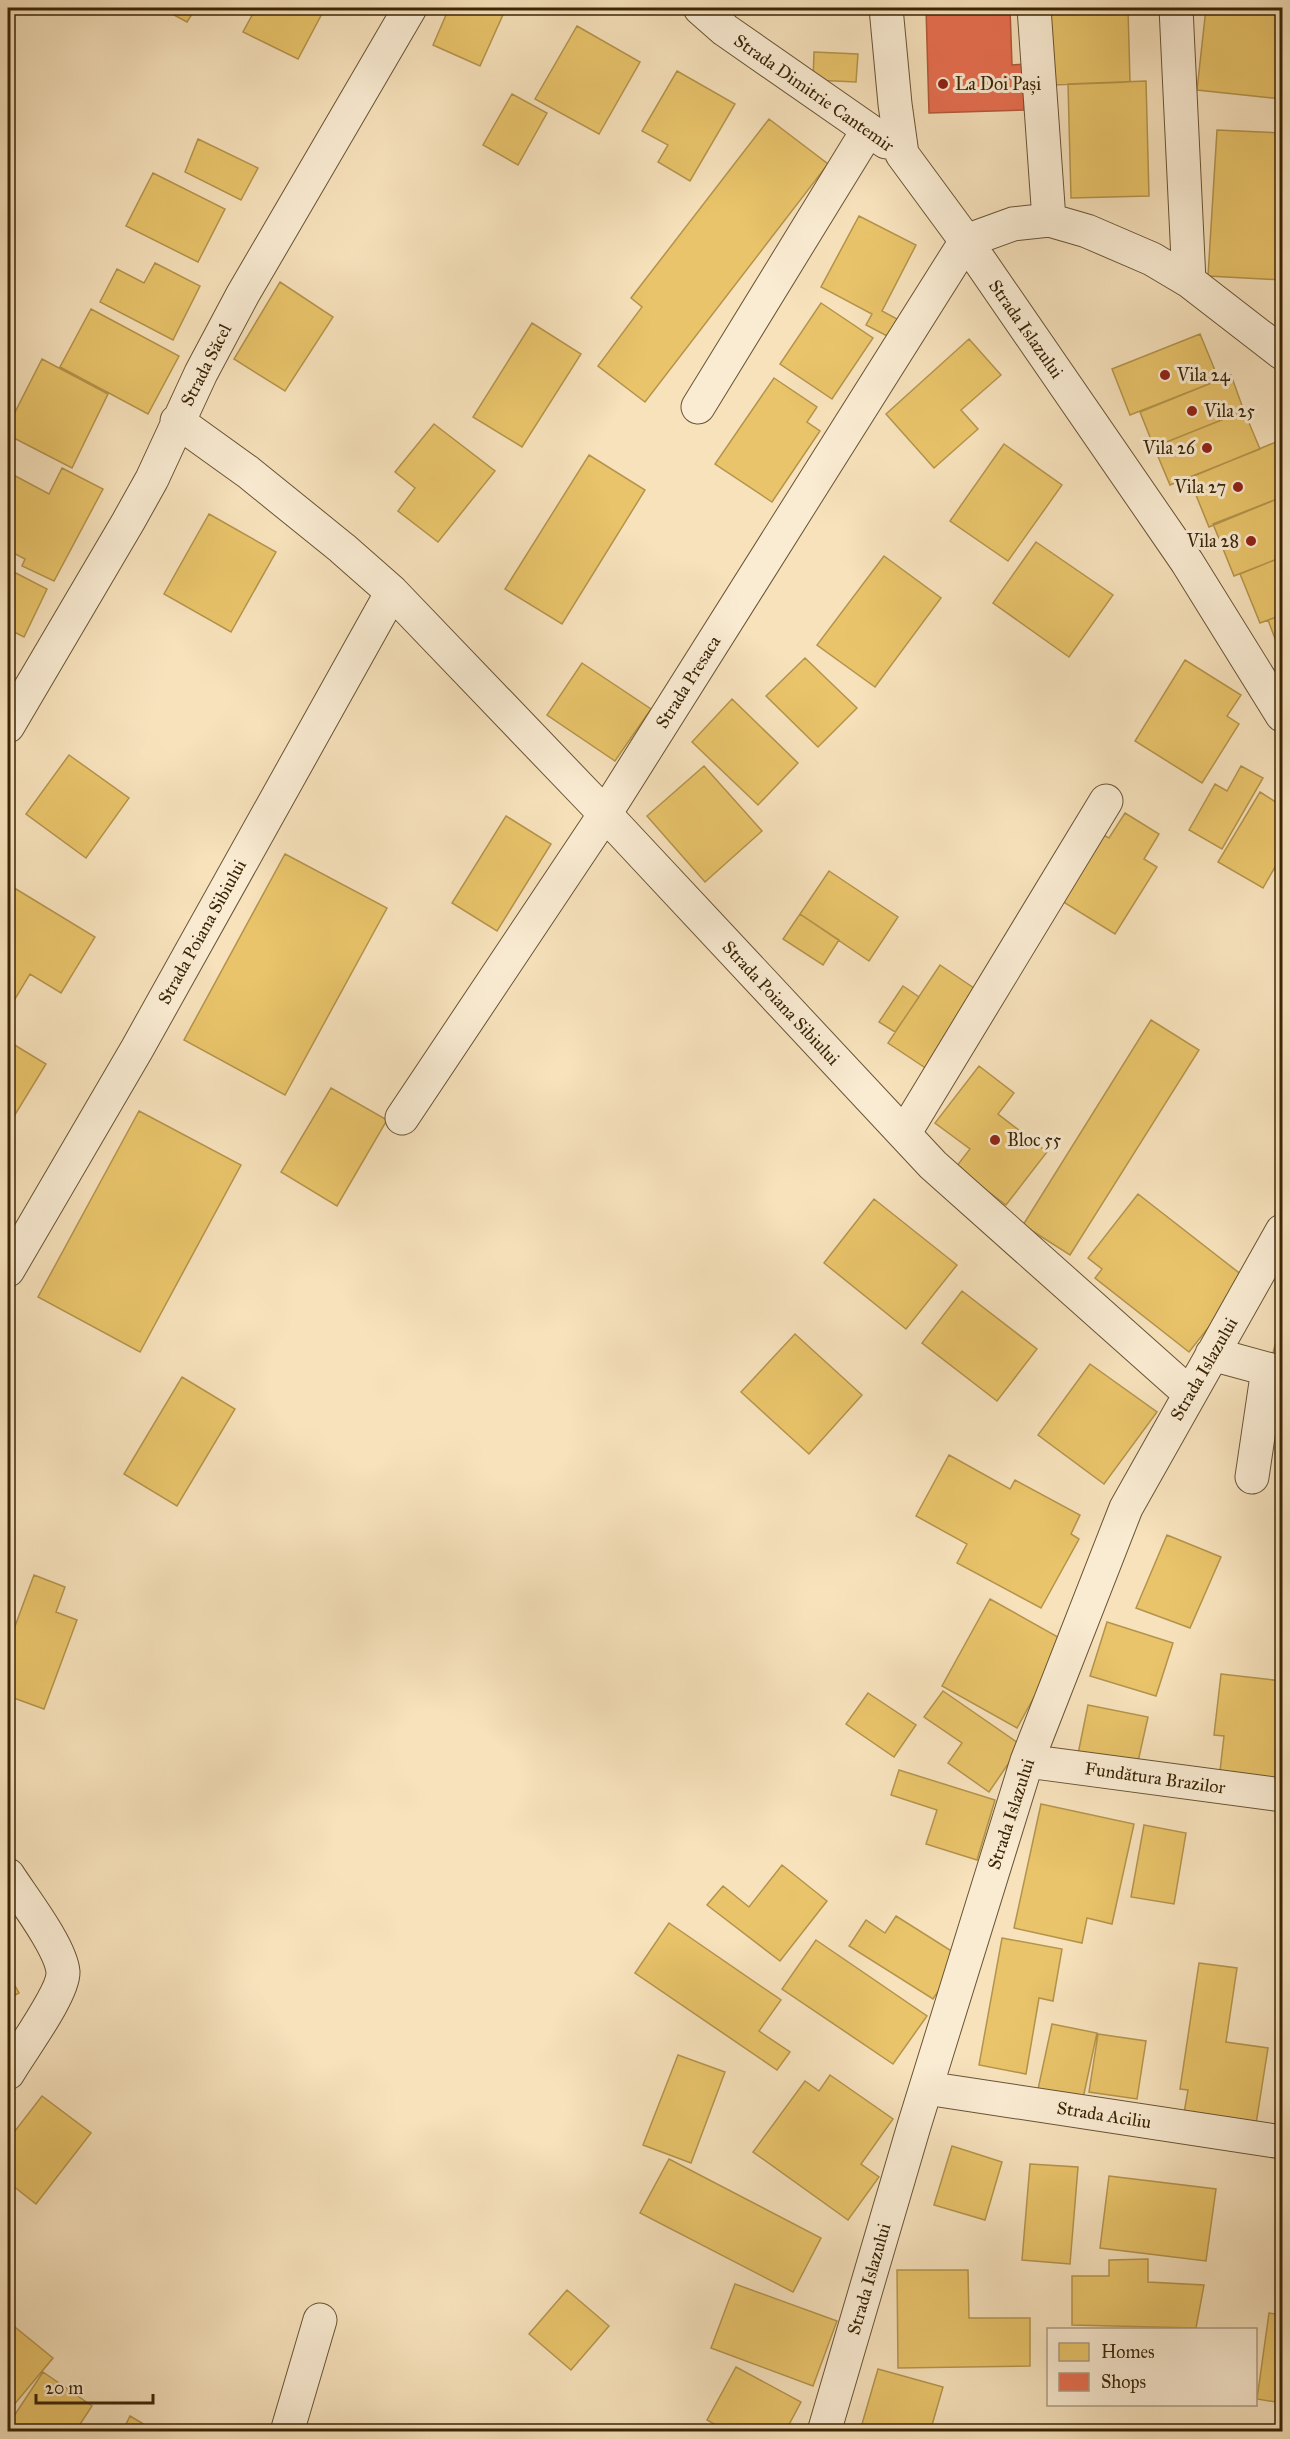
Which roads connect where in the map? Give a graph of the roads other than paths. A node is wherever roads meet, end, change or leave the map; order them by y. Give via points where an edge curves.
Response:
1 (410, 8) edge
2 (700, 8) edge
3 (886, 8) edge
4 (1034, 8) edge
5 (1176, 8) edge
6 (868, 130) junction
7 (902, 154) junction
8 (1049, 220) junction
9 (966, 241) junction
10 (1189, 281) junction
11 (1282, 353) edge
12 (698, 406) dead end
13 (177, 421) junction
14 (392, 592) junction
15 (1282, 715) edge
16 (8, 726) edge
17 (1106, 801) dead end
18 (605, 814) junction
19 (402, 1118) dead end
20 (903, 1134) junction
21 (1282, 1231) edge
22 (8, 1270) edge
23 (1212, 1354) junction
24 (1275, 1371) edge
25 (1190, 1393) junction
26 (1252, 1477) dead end
27 (1027, 1761) junction
28 (1282, 1795) edge
29 (8, 1875) edge
30 (8, 2073) edge
31 (926, 2088) junction
32 (1282, 2142) edge
33 (320, 2320) dead end
34 (287, 2432) edge
35 (824, 2432) edge

1 - 13 street, Strada Săcel via 243,294
2 - 6 street, Strada Dimitrie Cantemir via 725,30
3 - 7 street
4 - 8 street
5 - 10 street
6 - 7 street, Strada Dimitrie Cantemir
6 - 12 street
7 - 9 street, Strada Islazului
8 - 9 street via 1013,224
8 - 10 street via 1087,231 1152,259
9 - 15 street, Strada Islazului via 1187,562
9 - 18 street, Strada Presaca
10 - 11 street
13 - 14 street, Strada Poiana Sibiului via 257,479
13 - 16 street, Strada Săcel via 152,479
14 - 18 street, Strada Poiana Sibiului
14 - 22 street, Strada Poiana Sibiului
17 - 20 street
18 - 19 street, Strada Presaca
18 - 20 street, Strada Poiana Sibiului
20 - 25 street, Strada Poiana Sibiului
21 - 23 street, Strada Islazului
23 - 24 street
23 - 25 street, Strada Islazului
24 - 26 street
25 - 27 street, Strada Islazului via 1126,1508
27 - 28 street, Fundătura Brazilor
27 - 31 street, Strada Islazului
29 - 30 street via 55,1947 63,1972 59,1990
31 - 32 street, Strada Aciliu
31 - 35 street, Strada Islazului
33 - 34 street

